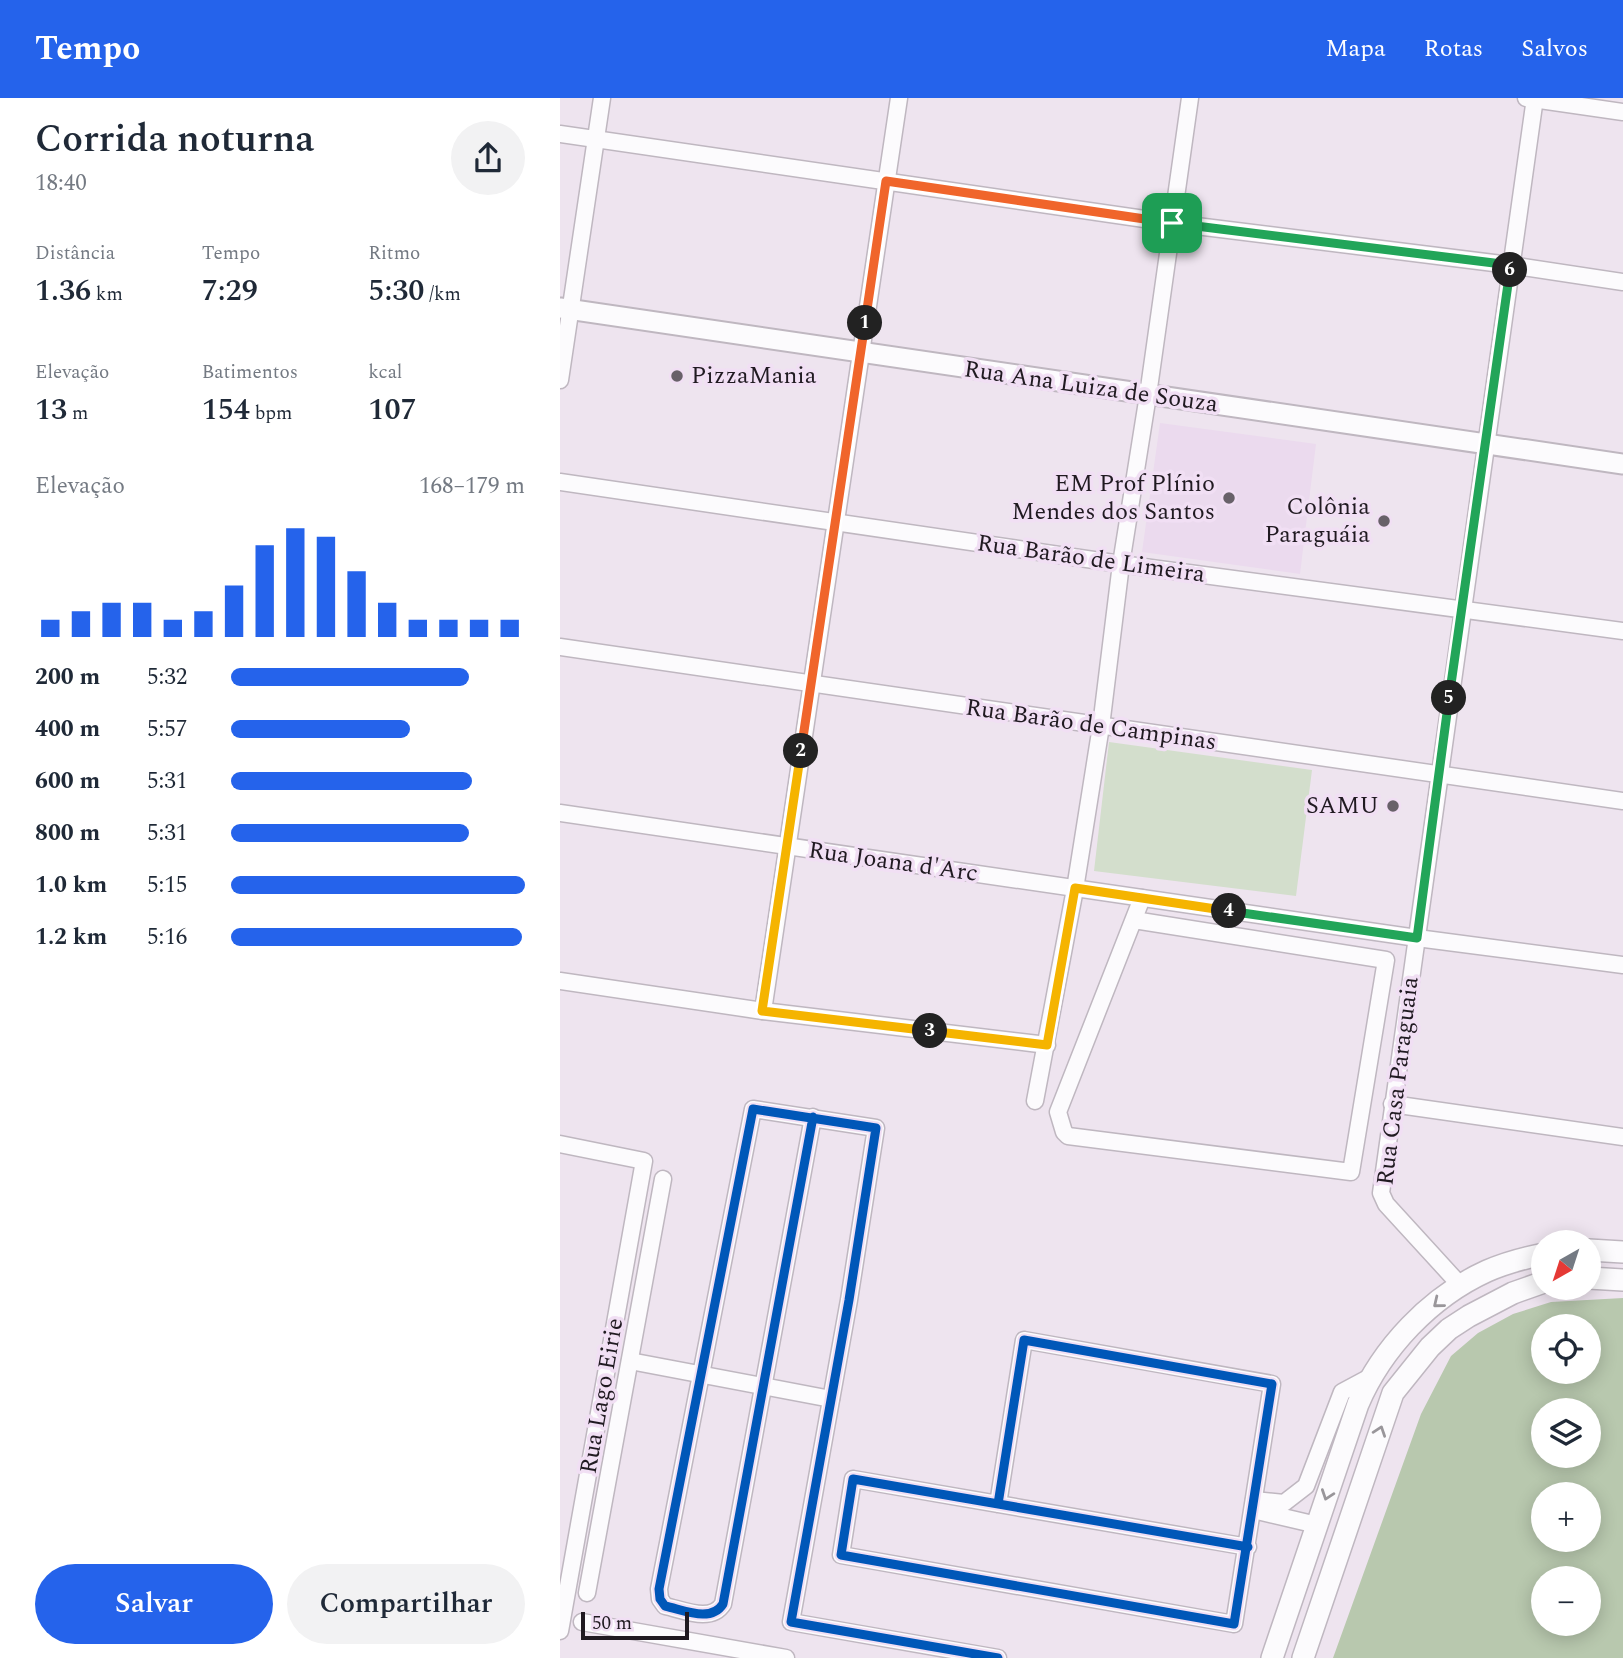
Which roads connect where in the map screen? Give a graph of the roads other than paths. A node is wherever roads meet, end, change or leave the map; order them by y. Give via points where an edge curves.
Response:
1 (602, 98) edge
2 (899, 98) edge
3 (1190, 98) edge
4 (1532, 98) edge
5 (1623, 112) edge
6 (560, 134) edge
7 (596, 139) junction
8 (886, 181) junction
9 (1172, 223) junction
10 (1510, 265) junction
11 (1623, 282) edge
12 (565, 309) edge
13 (861, 354) junction
14 (560, 380) edge
15 (1149, 395) junction
16 (1486, 444) junction
17 (1623, 464) edge
18 (560, 482) edge
19 (834, 523) junction
20 (1121, 564) junction
21 (1462, 608) junction
22 (1623, 631) edge
23 (560, 647) edge
24 (810, 684) junction
25 (1101, 726) junction
26 (1438, 774) junction
27 (1623, 801) edge
28 (560, 813) edge
29 (789, 847) junction
30 (1075, 888) junction
31 (1142, 898) junction
32 (1134, 920) junction
33 (1417, 938) junction
34 (1623, 965) edge
35 (560, 981) edge
36 (762, 1011) junction
37 (1047, 1045) junction
38 (1034, 1101) dead end
39 (1392, 1104) junction
40 (813, 1117) junction
41 (1623, 1137) edge
42 (560, 1144) edge
43 (663, 1179) dead end
44 (1601, 1251) edge
45 (1623, 1252) edge
46 (1531, 1258) edge
47 (1601, 1279) edge
48 (1623, 1280) edge
49 (1461, 1286) junction
50 (1531, 1287) edge
51 (630, 1361) junction
52 (700, 1374) junction
53 (1370, 1377) junction
54 (763, 1387) junction
55 (831, 1399) junction
56 (998, 1504) junction
57 (1254, 1505) junction
58 (1317, 1525) junction
59 (1248, 1547) junction
60 (1300, 1574) junction
61 (1328, 1584) junction
62 (587, 1593) dead end
63 (582, 1622) dead end
64 (560, 1628) edge
65 (709, 1651) edge
66 (786, 1658) edge
67 (998, 1658) edge
68 (1272, 1658) edge
69 (1303, 1658) edge

1 - 7 street
2 - 8 street
3 - 9 street
4 - 5 street
4 - 10 street, Rua Casa Paraguaia
6 - 7 street
7 - 8 street
7 - 12 street
8 - 9 street
8 - 13 street
9 - 10 street
9 - 15 street
10 - 11 street
10 - 16 street, Rua Casa Paraguaia
12 - 13 street, Rua Ana Luiza de Souza
12 - 14 street
13 - 15 street, Rua Ana Luiza de Souza
13 - 19 street
15 - 16 street, Rua Ana Luiza de Souza
15 - 20 street
16 - 17 street, Rua Ana Luiza de Souza
16 - 21 street, Rua Casa Paraguaia
18 - 19 street, Rua Barão de Limeira
19 - 20 street, Rua Barão de Limeira
19 - 24 street
20 - 21 street, Rua Barão de Limeira
20 - 25 street
21 - 22 street, Rua Barão de Limeira
21 - 26 street, Rua Casa Paraguaia
23 - 24 street, Rua Barão de Campinas
24 - 25 street, Rua Barão de Campinas
24 - 29 street
25 - 26 street, Rua Barão de Campinas
25 - 30 street
26 - 27 street, Rua Barão de Campinas
26 - 33 street, Rua Casa Paraguaia
28 - 29 street, Rua Joana d'Arc
29 - 30 street, Rua Joana d'Arc
29 - 36 street
30 - 31 street, Rua Joana d'Arc
30 - 37 street
31 - 32 street
31 - 33 street, Rua Joana d'Arc
32 - 32 street via 1058,1112 1064,1132 1351,1172 1386,960
33 - 34 street, Rua Joana d'Arc
33 - 39 street, Rua Casa Paraguaia
35 - 36 street
36 - 37 street
37 - 38 street
39 - 41 street
39 - 49 street, Rua Casa Paraguaia via 1381,1193 1386,1205
40 - 52 street via 753,1109
40 - 54 street
40 - 55 street via 876,1128
42 - 64 street, Rua Lago Eirie via 645,1161
43 - 51 street
44 - 45 main road
46 - 49 main road via 1487,1271
47 - 48 main road
49 -> 53 main road via 1412,1326
61 -> 50 main road via 1399,1385 1449,1329
51 - 52 street
51 - 62 street
52 - 54 street
52 - 54 street via 659,1590 665,1606 707,1615 719,1611 723,1604
53 - 57 street via 1342,1392 1306,1486 1284,1503
53 -> 58 main road
54 - 55 street
55 - 67 street via 791,1622
56 - 57 street via 1024,1340 1272,1384
56 - 59 street
56 - 59 street via 853,1479 841,1555 1234,1624
57 - 58 street
57 - 59 street
58 - 60 main road
60 - 61 main road
60 - 68 main road
61 - 69 main road
63 - 65 street
65 - 66 street

